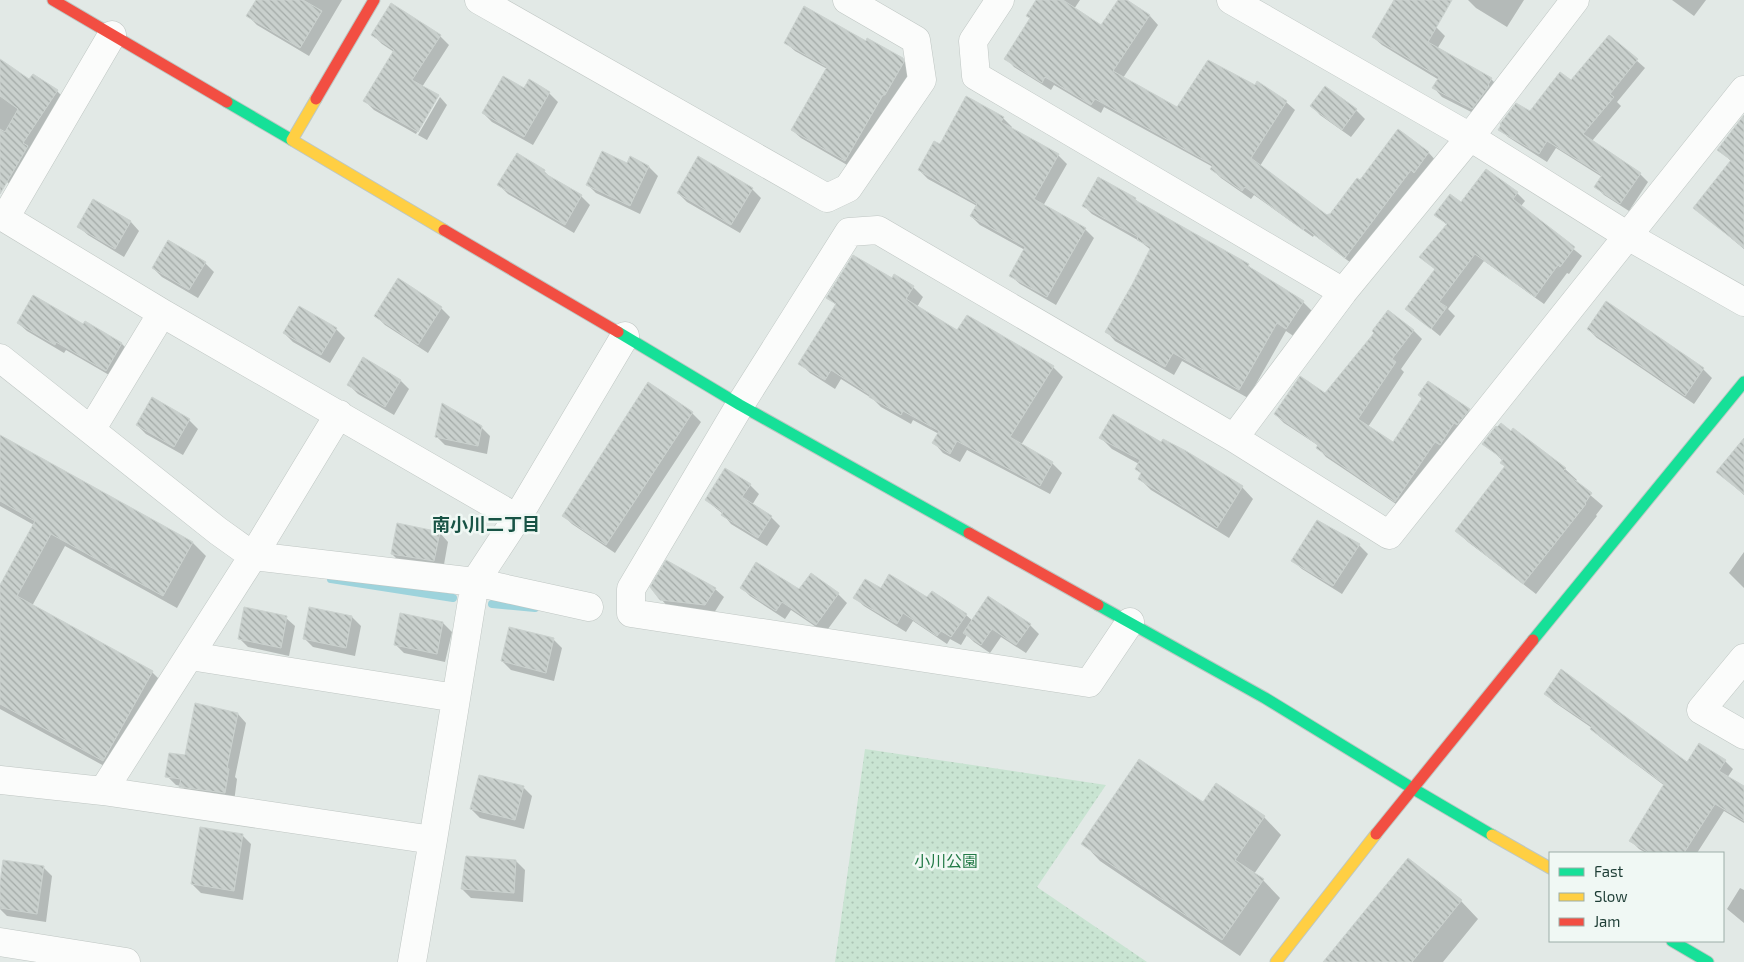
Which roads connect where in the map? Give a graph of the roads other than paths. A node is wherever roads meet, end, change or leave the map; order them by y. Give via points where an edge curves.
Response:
1 (53, 0) edge
2 (374, 0) edge
3 (479, 0) edge
4 (847, 0) edge
5 (1000, 0) edge
6 (1231, 0) edge
7 (1575, 0) edge
8 (112, 35) junction
9 (1744, 90) edge
10 (1470, 137) junction
11 (292, 140) junction
12 (2, 217) edge
13 (1628, 236) junction
14 (1343, 292) junction
15 (1744, 302) edge
16 (162, 313) junction
17 (626, 336) junction
18 (0, 358) edge
19 (1744, 382) edge
20 (740, 405) junction
21 (339, 414) junction
22 (90, 430) junction
23 (1234, 438) junction
24 (517, 518) junction
25 (253, 556) junction
26 (475, 582) junction
27 (588, 607) dead end
28 (1130, 622) junction
29 (190, 656) junction
30 (1744, 658) edge
31 (456, 698) junction
32 (1744, 735) edge
33 (0, 780) edge
34 (1412, 788) junction
35 (104, 791) junction
36 (433, 840) junction
37 (1549, 867) edge
38 (0, 942) edge
39 (1674, 942) edge
40 (126, 962) edge
41 (412, 962) edge
42 (1276, 962) edge
43 (1708, 962) edge

1 - 8 street
2 - 11 street
3 - 4 street via 827,198 848,188 922,80 916,40
5 - 14 street via 973,41 976,76
6 - 10 street
7 - 10 street
8 - 11 street
8 - 12 street
9 - 13 street
10 - 13 street
10 - 14 street
11 - 17 street
12 - 16 street
13 - 15 street
13 - 23 street via 1389,535
14 - 23 street
16 - 21 street
16 - 22 street
17 - 20 street
17 - 24 street
18 - 22 street
19 - 34 street
20 - 23 street via 849,232 878,230
20 - 28 street
20 - 28 street via 631,589 631,613 1089,683
21 - 24 street
21 - 25 street
22 - 25 street
24 - 26 street
25 - 26 street
25 - 29 street
26 - 27 street
26 - 31 street
28 - 34 street via 1266,698
29 - 31 street
29 - 35 street
30 - 32 street via 1701,710
31 - 36 street
33 - 35 street
34 - 37 street
34 - 42 street
35 - 36 street
36 - 41 street
38 - 40 street
39 - 43 street

